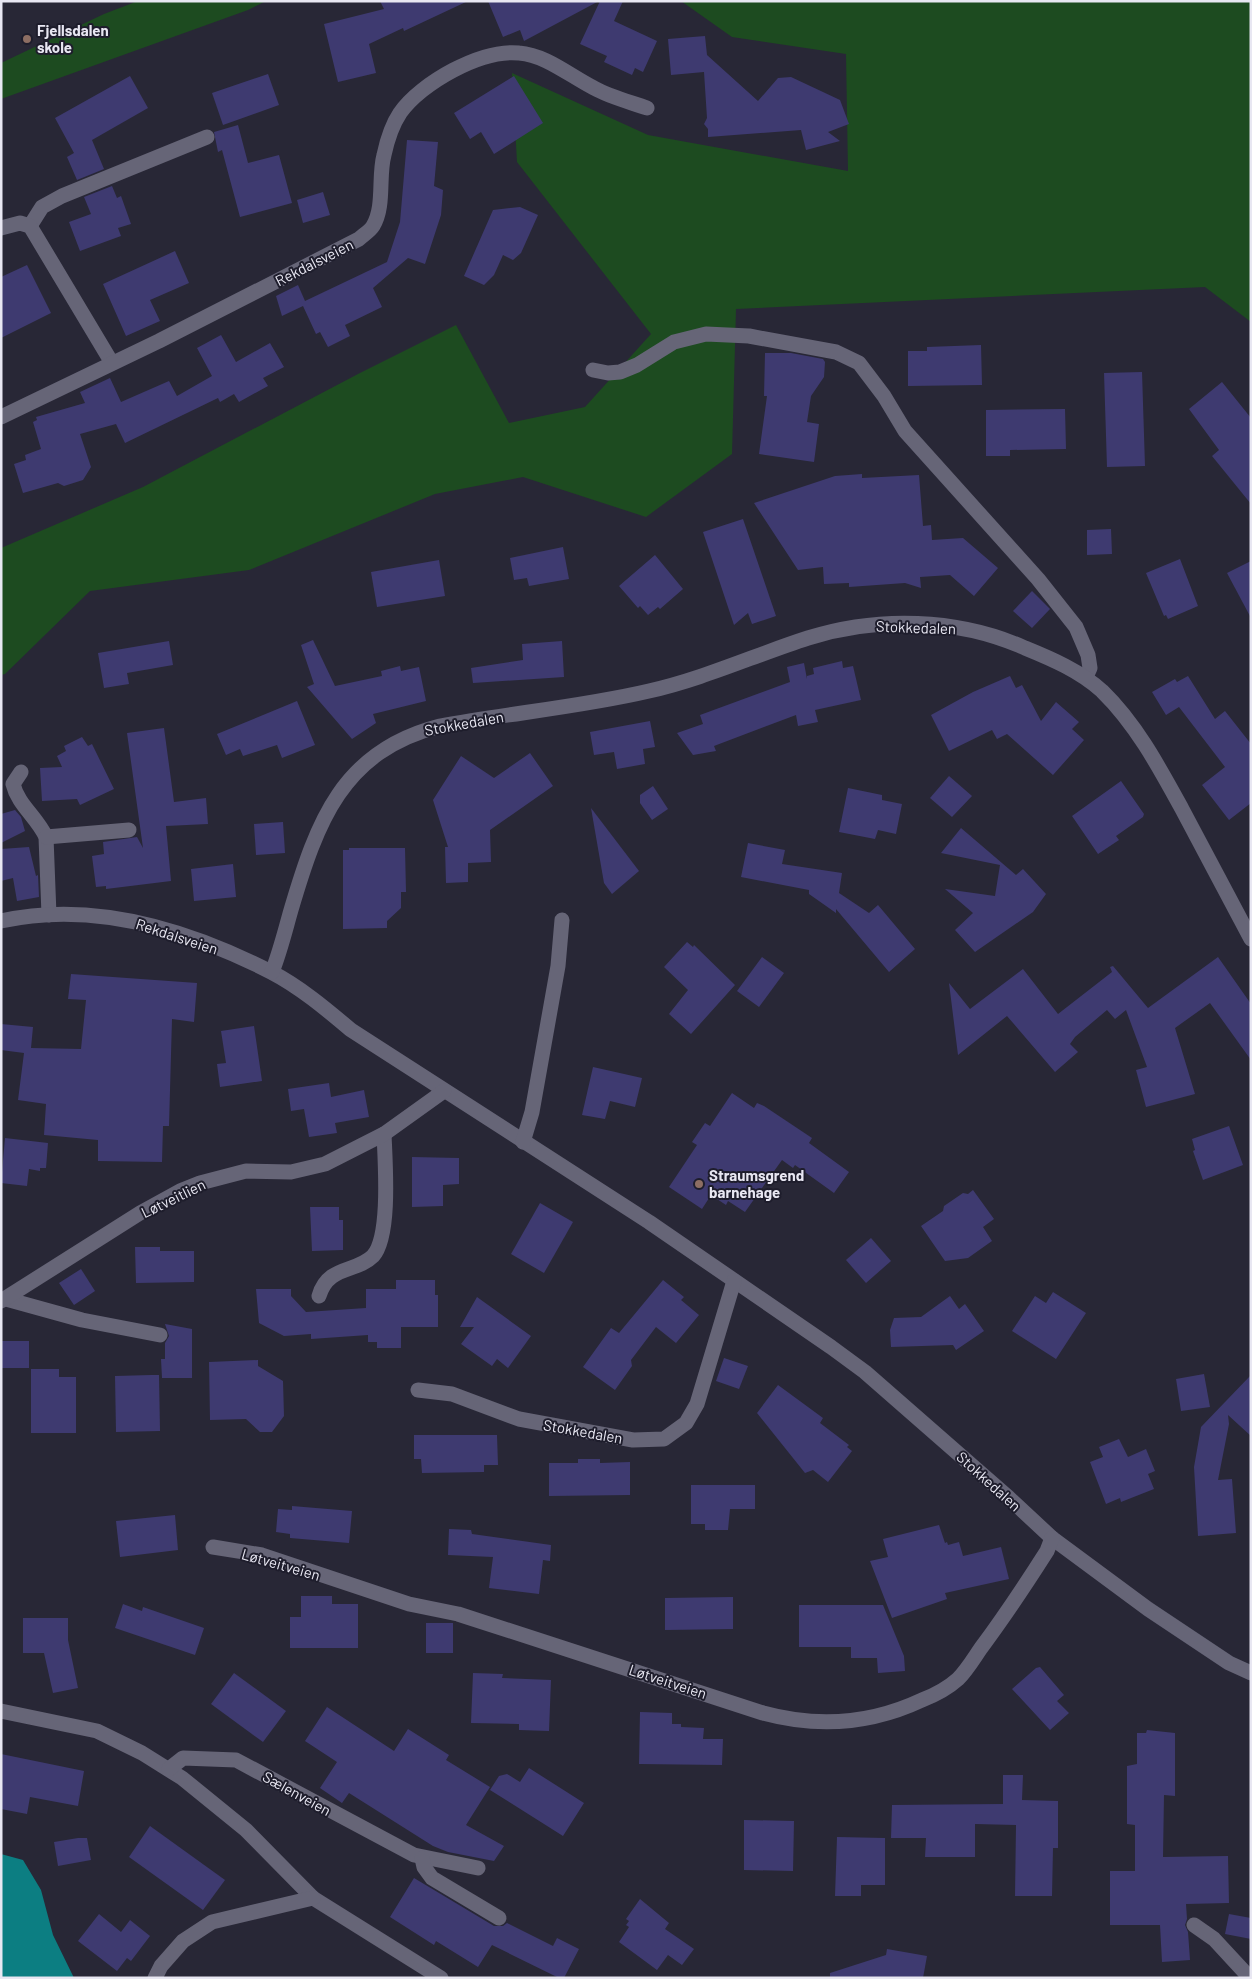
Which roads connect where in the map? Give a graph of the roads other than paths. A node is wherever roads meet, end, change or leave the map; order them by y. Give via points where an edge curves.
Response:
1 (647, 108) dead end
2 (207, 137) dead end
3 (30, 226) junction
4 (1, 228) edge
5 (112, 363) junction
6 (593, 370) dead end
7 (1, 417) edge
8 (1086, 677) junction
9 (21, 772) dead end
10 (129, 830) dead end
11 (46, 837) junction
12 (48, 915) junction
13 (562, 920) dead end
14 (1, 921) edge
15 (1251, 939) edge
16 (272, 972) junction
17 (444, 1091) junction
18 (384, 1134) junction
19 (523, 1142) junction
20 (734, 1281) junction
21 (319, 1296) dead end
22 (4, 1300) edge
23 (160, 1335) dead end
24 (418, 1390) dead end
25 (1052, 1538) junction
26 (214, 1547) dead end
27 (1251, 1673) edge
28 (1, 1711) edge
29 (169, 1769) junction
30 (422, 1858) junction
31 (478, 1868) dead end
32 (314, 1898) junction
33 (499, 1918) dead end
34 (1194, 1925) dead end
35 (156, 1978) edge
36 (441, 1978) edge
37 (1250, 1978) edge

1 - 5 street, Rekdalsveien via 595,89 544,60 519,53 490,55 454,71 421,90 400,114 383,156 379,205 373,226 359,239
2 - 3 street via 62,196 42,207
3 - 4 street via 20,223
3 - 5 street
5 - 7 street, Rekdalsveien
6 - 8 street via 620,372 674,342 706,334 749,336 836,352 859,363 905,431 1038,579 1076,627 1088,655 1090,668
8 - 15 street, Stokkedalen via 1120,710 1141,738
8 - 16 street, Stokkedalen via 1011,641 981,632 924,624 868,626 811,637 651,691 416,732 383,749 353,774 342,788 316,834
9 - 11 street via 13,784 16,796
10 - 11 street
11 - 12 street
12 - 14 street, Rekdalsveien
12 - 16 street, Rekdalsveien via 106,917 161,928
13 - 19 street via 554,989
16 - 17 street, Stokkedalen via 351,1030
17 - 18 street, Løtveitlien
17 - 19 street, Stokkedalen
18 - 21 street via 382,1240 372,1256 327,1279
18 - 22 street, Løtveitlien via 325,1164 304,1170 246,1170 180,1191
19 - 20 street, Stokkedalen
20 - 24 street, Stokkedalen via 698,1404 686,1423 664,1439 633,1440 519,1420 452,1394
20 - 25 street, Stokkedalen via 865,1372
22 - 23 street, Løtveitlien
25 - 26 street, Løtveitveien via 1006,1614 958,1678 933,1696 901,1710 877,1717 828,1723 804,1722 763,1713 467,1617 409,1604 262,1555
25 - 27 street, Stokkedalen via 1148,1609 1229,1663
28 - 29 street via 98,1731
29 - 30 street, Sælenveien via 183,1758 236,1760
29 - 32 street via 246,1830
30 - 31 street, Sælenveien
30 - 33 street via 432,1878
32 - 35 street via 212,1922 183,1941 161,1966
32 - 36 street
34 - 37 street via 1214,1939

